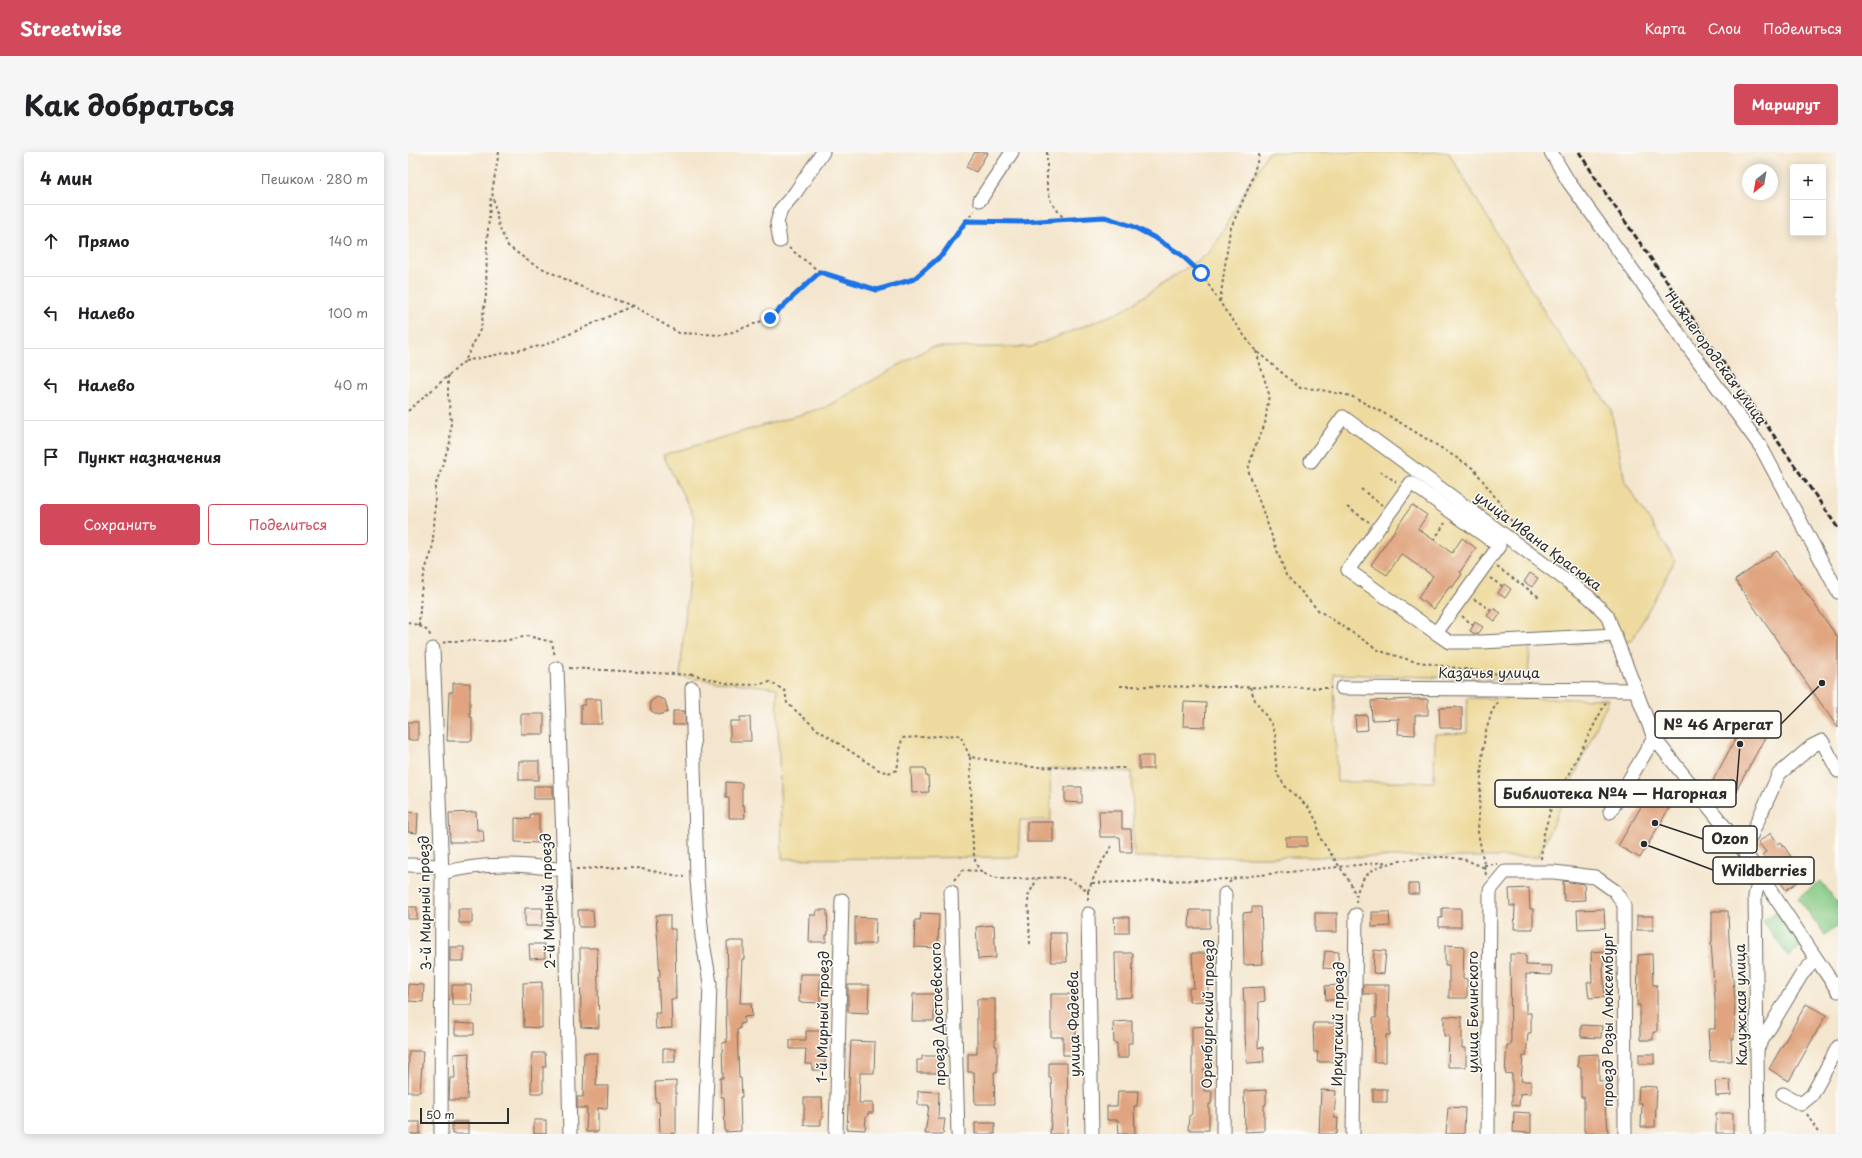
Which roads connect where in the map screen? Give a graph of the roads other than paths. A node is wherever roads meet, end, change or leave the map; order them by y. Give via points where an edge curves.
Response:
1 (823, 152) edge
2 (1012, 152) edge
3 (1551, 152) edge
4 (980, 200) dead end
5 (780, 241) road end
6 (1311, 461) dead end
7 (1838, 592) edge
8 (1436, 633) junction
9 (1615, 635) junction
10 (433, 649) road end
11 (557, 668) road end
12 (692, 688) road end
13 (1342, 688) road end
14 (1636, 690) junction
15 (1654, 738) junction
16 (1838, 771) edge
17 (1610, 812) dead end
18 (1744, 852) junction
19 (408, 865) edge
20 (442, 870) junction
21 (564, 870) junction
22 (1760, 876) junction
23 (1490, 890) joint
24 (951, 892) road end
25 (1225, 894) road end
26 (842, 900) dead end
27 (1088, 914) road end
28 (1356, 915) road end
29 (1816, 959) junction
30 (1838, 991) edge
31 (1758, 1047) junction
32 (1838, 1048) edge
33 (1783, 1094) dead end
34 (441, 1134) edge
35 (570, 1134) edge
36 (705, 1134) edge
37 (836, 1134) edge
38 (958, 1134) edge
39 (1092, 1134) edge
40 (1223, 1134) edge
41 (1353, 1134) edge
42 (1488, 1134) edge
43 (1625, 1134) edge
44 (1758, 1134) edge

1 - 5 street via 781,209 777,223
2 - 4 street
3 - 7 street, Нижнегородская улица via 1568,181 1761,447
6 - 9 street, улица Ивана Красюка via 1343,417 1589,597 1607,615
8 - 8 street via 1348,570 1411,483 1499,546
8 - 9 street via 1449,642
9 - 14 street, улица Ивана Красюка
10 - 20 street, 3-й Мирный проезд
11 - 21 street, 2-й Мирный проезд
12 - 36 street via 697,880 702,937 710,983
13 - 14 street, Казачья улица
14 - 15 street, улица Ивана Красюка
15 - 17 street
15 - 18 street, улица Ивана Красюка
16 - 18 street via 1822,741 1812,746 1779,774
18 - 22 street, улица Ивана Красюка
19 - 20 street
20 - 21 street via 495,864 533,865
20 - 34 street, 3-й Мирный проезд
21 - 35 street, 2-й Мирный проезд
22 - 29 street, улица Ивана Красюка
22 - 31 street, Калужская улица via 1755,896
23 - 42 street, улица Белинского
23 - 43 street, проезд Розы Люксембург via 1505,872 1554,872 1595,877 1615,892 1624,905
24 - 38 street, проезд Достоевского
25 - 40 street, Оренбургский проезд
26 - 37 street, 1-й Мирный проезд
27 - 39 street, улица Фадеева
28 - 41 street, Иркутский проезд
29 - 30 street, улица Ивана Красюка
29 - 31 street via 1802,974
31 - 44 street, Калужская улица
32 - 33 street via 1812,1096 1801,1104

